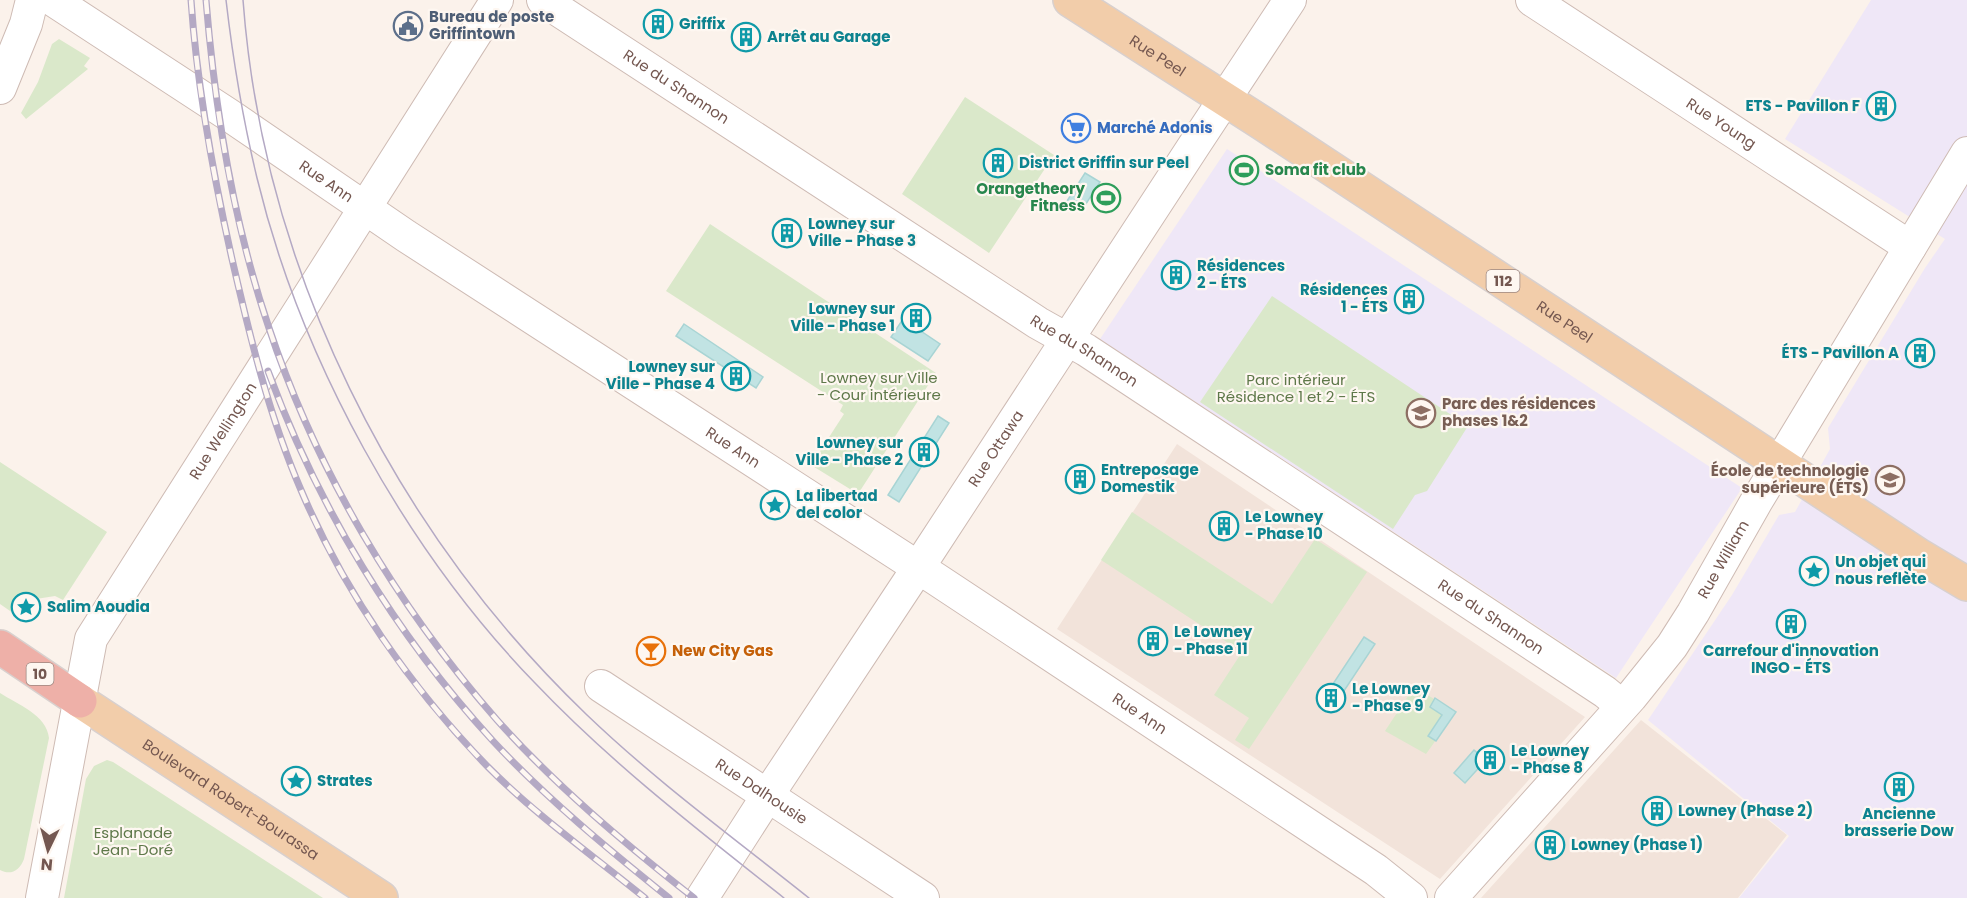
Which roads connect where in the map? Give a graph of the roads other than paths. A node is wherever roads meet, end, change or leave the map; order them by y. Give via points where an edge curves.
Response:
1 (32, 0) edge
2 (53, 0) edge
3 (497, 0) edge
4 (543, 0) edge
5 (1071, 0) edge
6 (1290, 0) edge
7 (1532, 0) edge
8 (0, 88) edge
9 (1225, 100) junction
10 (1967, 153) edge
11 (366, 208) junction
12 (1910, 247) junction
13 (1068, 340) junction
14 (1781, 463) junction
15 (918, 568) junction
16 (1967, 584) edge
17 (0, 647) edge
18 (601, 686) dead end
19 (80, 701) junction
20 (1622, 706) junction
21 (768, 796) junction
22 (42, 898) edge
23 (381, 898) edge
24 (702, 898) edge
25 (923, 898) edge
26 (1411, 898) edge
27 (1451, 898) edge

1 - 8 street
2 - 11 street, Rue Ann
3 - 11 street, Rue Wellington
4 - 13 street, Rue du Shannon
5 - 9 main road, Rue Peel / 112
6 - 9 street, Rue Ottawa
7 - 12 street, Rue Young
9 - 13 street, Rue Ottawa
9 - 14 main road, Rue Peel / 112
10 - 12 street, Rue William
11 - 15 street, Rue Ann
11 - 19 street, Rue Wellington via 91,639
12 - 14 street, Rue William
13 - 15 street, Rue Ottawa
13 - 20 street, Rue du Shannon via 1387,547
14 - 16 main road, Rue Peel / 112
14 - 20 street, Rue William via 1679,635
15 - 21 street, Rue Ottawa
15 - 26 street, Rue Ann via 1376,870
17 - 19 highway, 10
18 - 21 street, Rue Dalhousie
19 - 22 street, Rue Wellington
19 - 23 main road, Boulevard Robert-Bourassa
20 - 27 street, Rue William
21 - 24 street, Rue Ottawa
21 - 25 street, Rue Dalhousie

